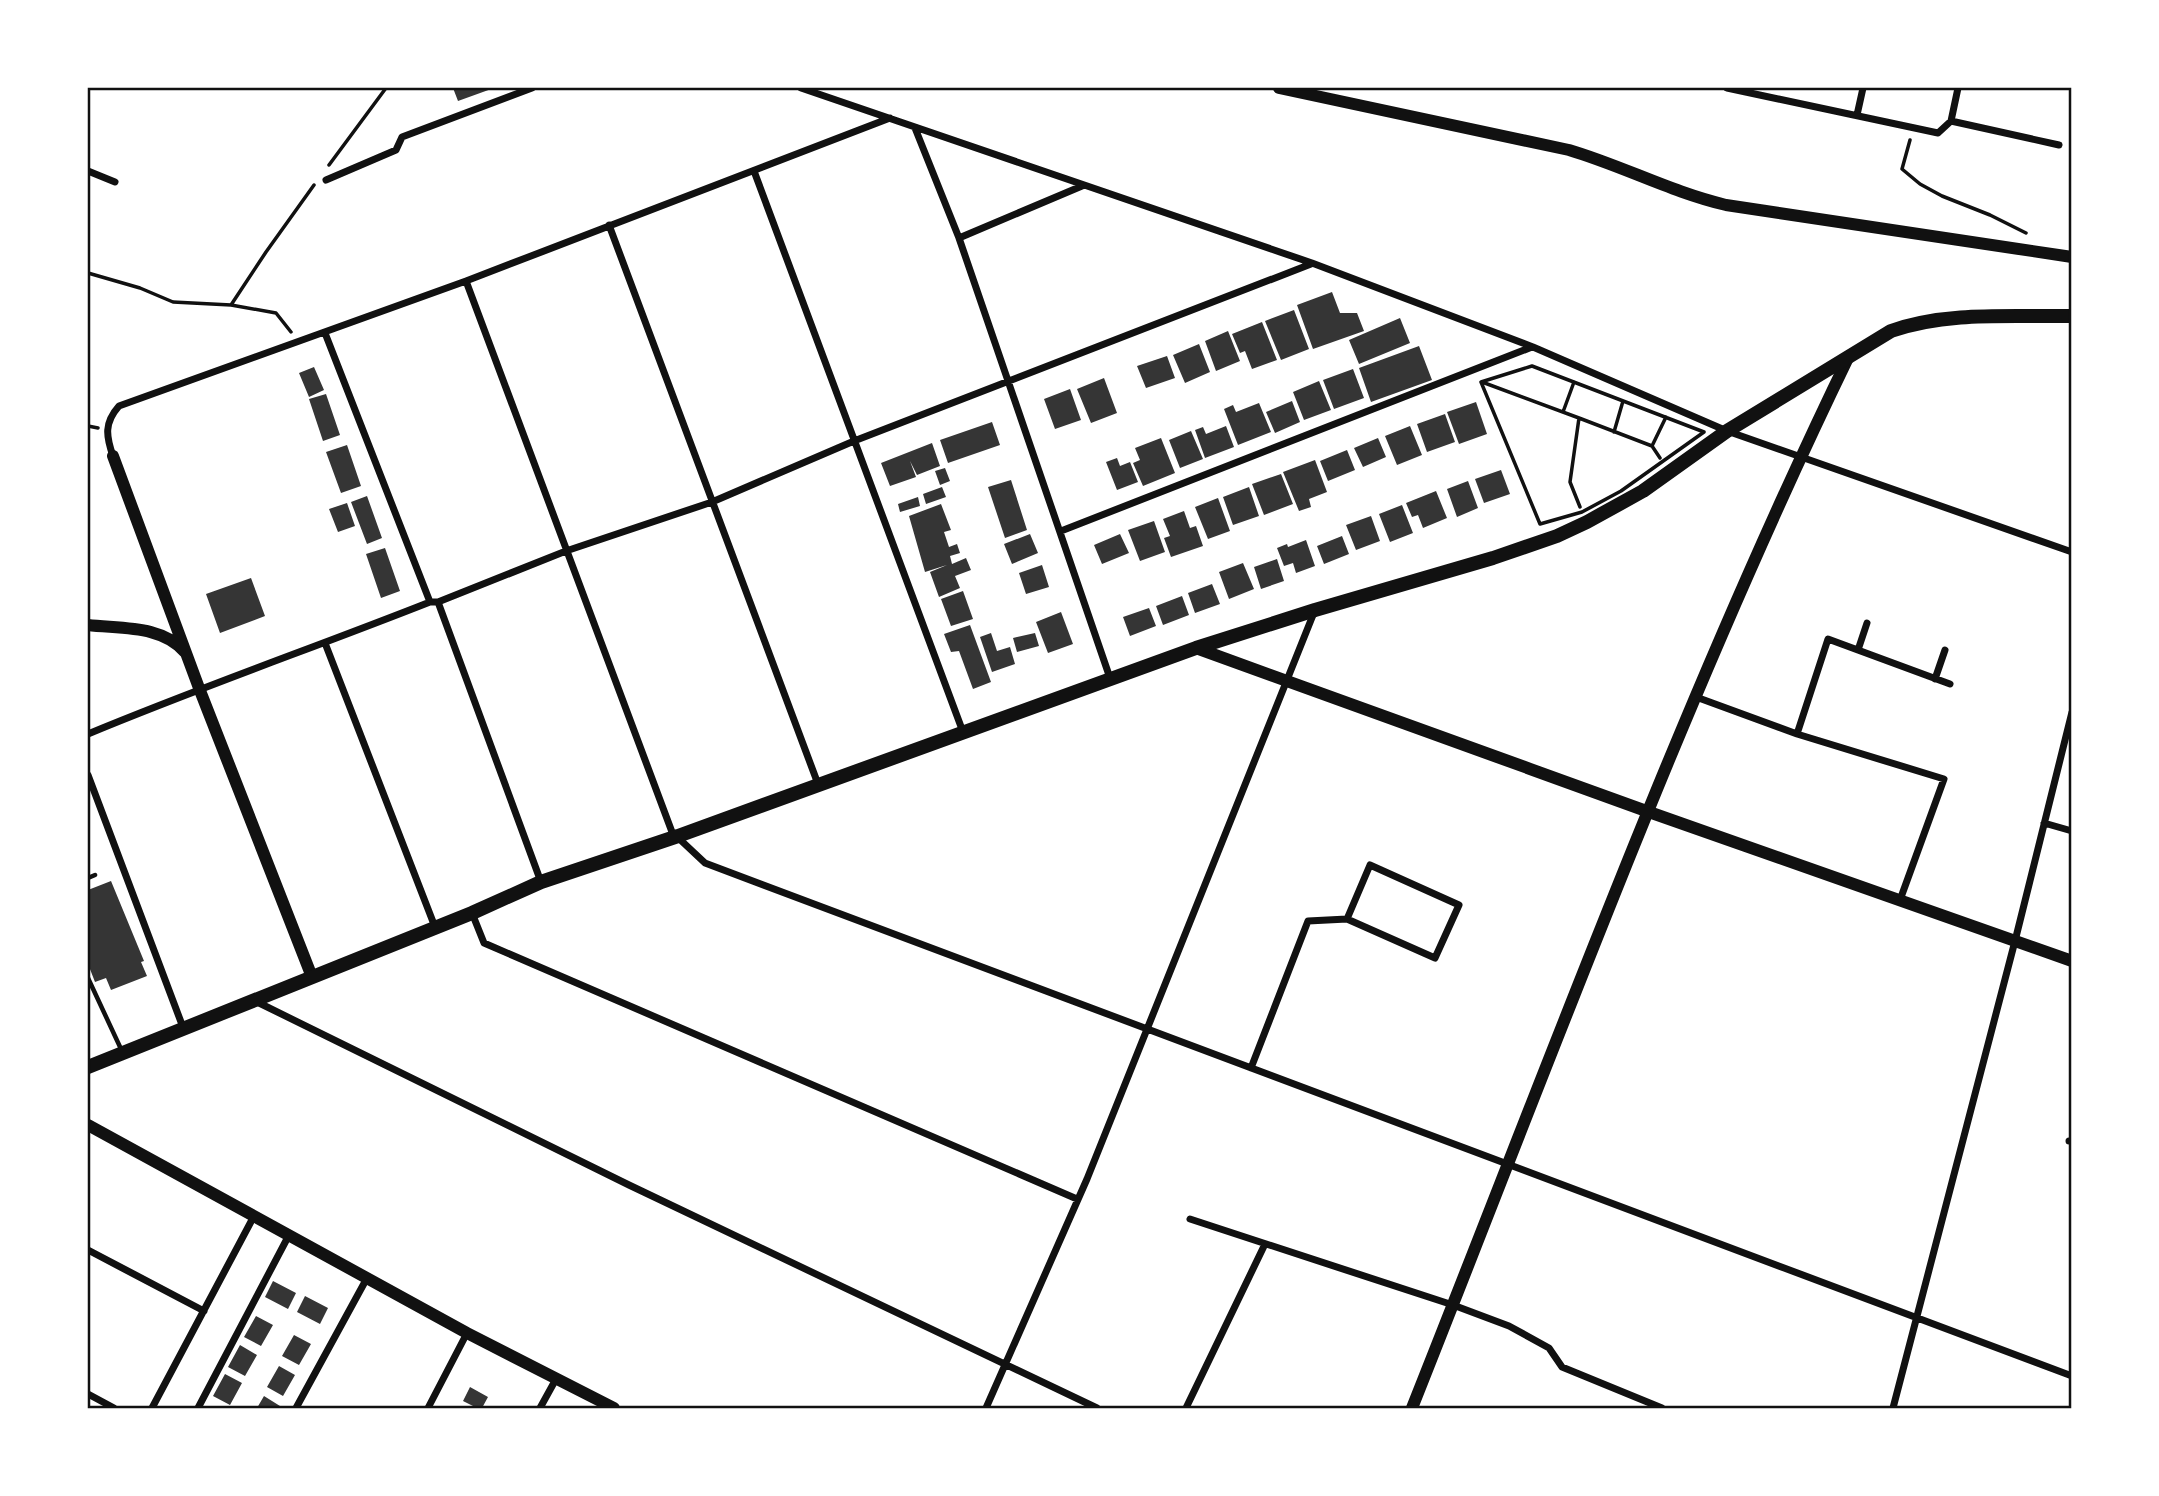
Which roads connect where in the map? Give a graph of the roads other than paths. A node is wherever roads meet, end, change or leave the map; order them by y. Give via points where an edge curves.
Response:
1 (532, 88) edge
2 (801, 88) edge
3 (1279, 88) edge
4 (1727, 88) edge
5 (1771, 88) edge
6 (1863, 88) edge
7 (1958, 88) edge
8 (1769, 96) junction
9 (1857, 115) junction
10 (890, 118) junction
11 (1951, 121) junction
12 (915, 128) junction
13 (2059, 145) dead end
14 (88, 171) edge
15 (754, 171) junction
16 (326, 180) dead end
17 (115, 182) dead end
18 (1082, 186) junction
19 (610, 225) junction
20 (958, 238) junction
21 (2071, 257) edge
22 (1312, 263) junction
23 (466, 281) junction
24 (2071, 316) edge
25 (325, 333) junction
26 (1533, 347) junction
27 (1849, 356) junction
28 (1009, 382) junction
29 (1727, 431) junction
30 (854, 441) junction
31 (113, 456) joint
32 (1800, 457) junction
33 (712, 502) junction
34 (1061, 531) junction
35 (566, 551) junction
36 (2071, 552) edge
37 (434, 602) junction
38 (1315, 610) junction
39 (1867, 623) dead end
40 (88, 625) edge
41 (325, 643) junction
42 (1196, 648) junction
43 (1858, 650) junction
44 (1945, 650) dead end
45 (189, 657) junction
46 (1110, 678) junction
47 (1935, 679) junction
48 (1288, 680) junction
49 (1950, 684) dead end
50 (199, 688) junction
51 (1696, 697) junction
52 (2071, 712) edge
53 (963, 732) junction
54 (88, 734) edge
55 (1797, 734) junction
56 (88, 775) edge
57 (818, 784) junction
58 (1649, 812) junction
59 (2044, 823) junction
60 (2071, 831) edge
61 (678, 836) junction
62 (95, 875) dead end
63 (88, 878) edge
64 (541, 882) junction
65 (1899, 900) junction
66 (472, 913) junction
67 (1347, 919) junction
68 (435, 927) junction
69 (2015, 941) junction
70 (2071, 961) edge
71 (312, 977) junction
72 (88, 978) edge
73 (255, 1000) junction
74 (1145, 1028) junction
75 (184, 1030) junction
76 (123, 1053) junction
77 (88, 1067) edge
78 (1251, 1068) junction
79 (88, 1125) edge
80 (1507, 1164) junction
81 (1077, 1199) junction
82 (254, 1216) junction
83 (1190, 1219) dead end
84 (289, 1235) junction
85 (1265, 1244) junction
86 (88, 1250) edge
87 (367, 1278) junction
88 (1453, 1305) junction
89 (204, 1311) junction
90 (1917, 1319) junction
91 (467, 1333) junction
92 (1005, 1364) junction
93 (2071, 1376) edge
94 (556, 1379) junction
95 (88, 1394) edge
96 (1647, 1406) edge
97 (114, 1409) edge
98 (152, 1409) edge
99 (198, 1409) edge
100 (296, 1409) edge
101 (428, 1409) edge
102 (540, 1409) edge
103 (614, 1409) edge
104 (986, 1409) edge
105 (1097, 1409) edge
106 (1186, 1409) edge
107 (1412, 1409) edge
108 (1662, 1409) edge
109 (1893, 1409) edge

1 - 16 street via 402,137 396,150
2 - 10 street
3 - 21 street via 1569,149 1673,190 1726,205
4 - 8 street
5 - 8 street
6 - 9 street
7 - 11 street
8 - 9 street
9 - 11 street via 1938,133
10 - 12 street
10 - 15 street
11 - 13 street
12 - 18 street
12 - 20 street
14 - 17 street
15 - 19 street
15 - 30 street
18 - 20 street
18 - 22 street
19 - 23 street
19 - 33 street
20 - 28 street
22 - 26 street
22 - 28 street
23 - 25 street
23 - 35 street
24 - 27 main road via 1924,321 1891,331
25 - 31 street via 119,406 107,429
25 - 37 street
26 - 29 street
26 - 34 street
27 - 29 main road
27 - 32 street
28 - 30 street
28 - 34 street
29 - 32 street
29 - 38 main road via 1643,491 1557,536
30 - 33 street
30 - 53 street
31 - 45 street
32 - 36 street
32 - 51 street
33 - 35 street
33 - 57 street
34 - 46 street
35 - 37 street
35 - 61 street via 672,832
37 - 41 street
37 - 64 street
38 - 42 main road
38 - 48 street
39 - 43 street
40 - 45 street via 163,634
41 - 50 street
41 - 68 street
42 - 46 main road
42 - 48 street
43 - 47 street
43 - 55 street via 1828,639
44 - 47 street
45 - 50 street
46 - 53 main road
47 - 49 street
48 - 58 street
48 - 74 street
50 - 54 street
50 - 71 street
51 - 55 street
51 - 58 street
52 - 59 street
53 - 57 main road
55 - 65 street via 1944,779
56 - 75 street
57 - 61 main road
58 - 65 street
58 - 80 street
59 - 60 street
59 - 69 street
61 - 64 main road
61 - 74 street via 705,863 719,869
62 - 63 lane
64 - 66 main road
65 - 69 street
66 - 68 main road
66 - 81 street via 484,943
67 - 67 street via 1435,958 1459,905 1370,866
67 - 78 street via 1308,921
68 - 71 main road
69 - 70 street
69 - 90 street
71 - 73 main road
72 - 76 lane
73 - 75 main road
73 - 92 street
74 - 78 street
74 - 81 street
75 - 76 main road
76 - 77 main road
78 - 80 street
79 - 82 street
80 - 88 street
80 - 90 street
81 - 92 street
82 - 84 street
82 - 89 street
83 - 85 street
84 - 87 street
84 - 99 street
85 - 88 street
85 - 106 street
86 - 89 street
87 - 91 street
87 - 100 street
88 - 96 street via 1509,1326 1549,1348 1562,1367
88 - 107 street
89 - 98 street
90 - 93 street
90 - 109 street
91 - 94 street
91 - 101 street
92 - 104 street
92 - 105 street
94 - 102 street
94 - 103 street
95 - 97 street
96 - 108 street

